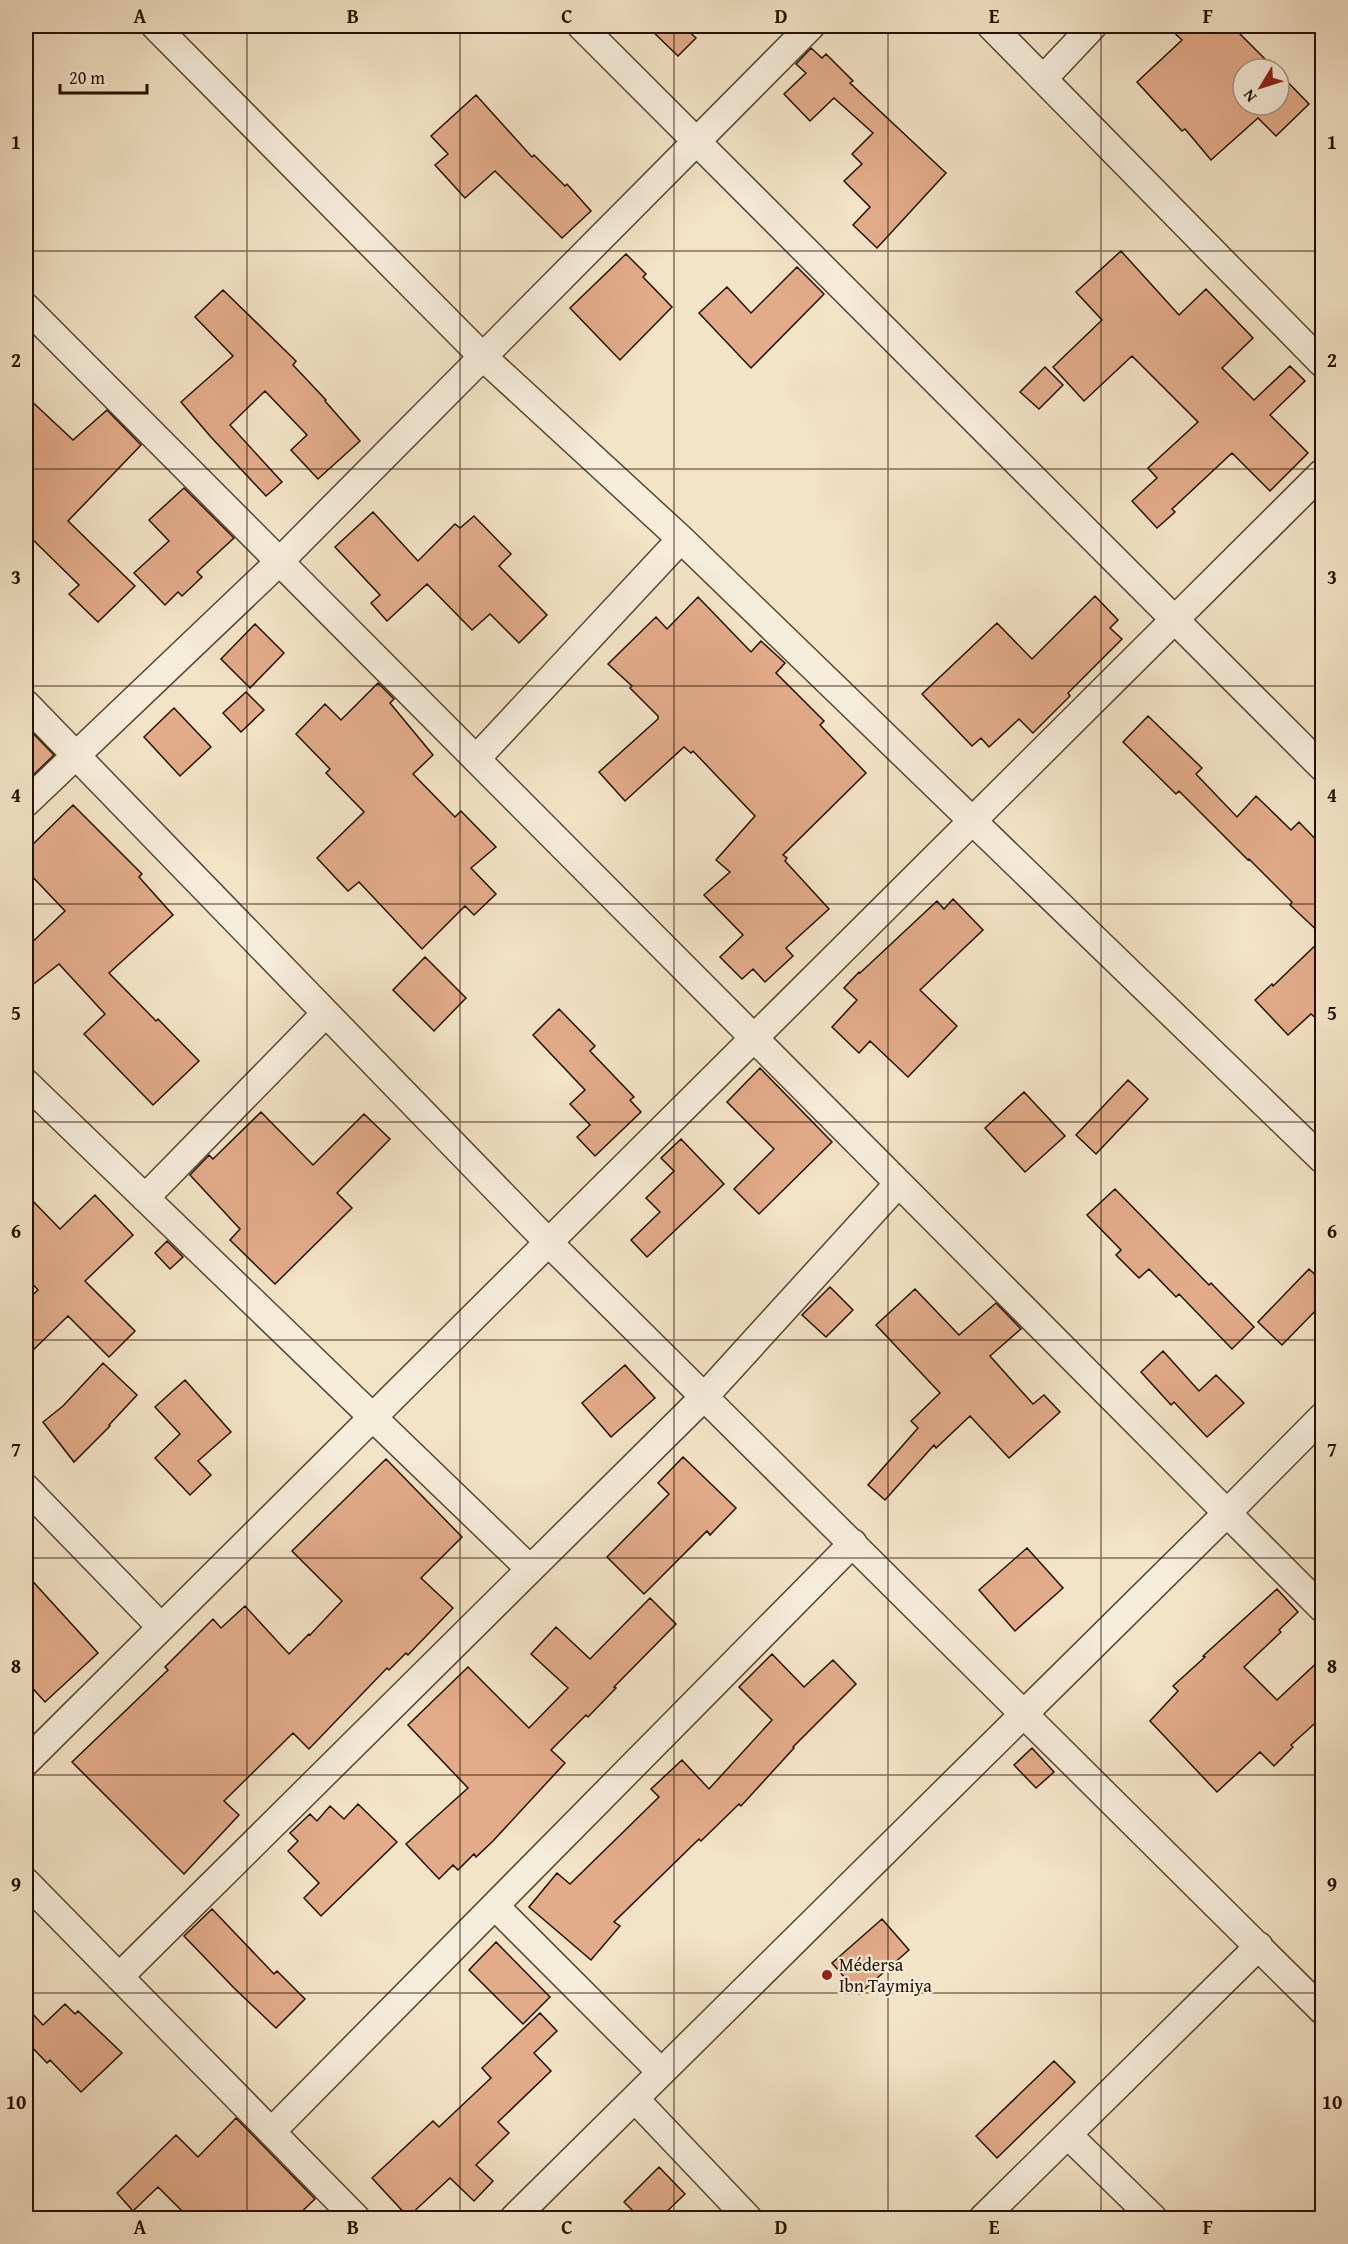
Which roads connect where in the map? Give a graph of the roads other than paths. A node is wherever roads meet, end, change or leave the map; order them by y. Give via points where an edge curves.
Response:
1 (155, 26) edge
2 (581, 26) edge
3 (811, 26) edge
4 (991, 26) edge
5 (1094, 26) edge
6 (1043, 79) junction
7 (696, 141) junction
8 (26, 307) edge
9 (482, 356) junction
10 (1323, 363) edge
11 (1323, 473) edge
12 (681, 539) junction
13 (279, 562) junction
14 (1176, 620) junction
15 (26, 704) edge
16 (74, 754) junction
17 (476, 759) junction
18 (1323, 767) edge
19 (26, 802) edge
20 (973, 821) junction
21 (325, 1014) junction
22 (754, 1038) junction
23 (26, 1083) edge
24 (1323, 1159) edge
25 (898, 1184) junction
26 (145, 1198) junction
27 (549, 1242) junction
28 (704, 1397) junction
29 (373, 1417) junction
30 (1323, 1417) edge
31 (26, 1488) edge
32 (1227, 1513) junction
33 (853, 1543) junction
34 (530, 1568) junction
35 (1323, 1608) edge
36 (161, 1627) junction
37 (1025, 1713) junction
38 (26, 1762) edge
39 (26, 1882) edge
40 (495, 1905) junction
41 (1259, 1946) junction
42 (119, 1977) junction
43 (1323, 2010) edge
44 (662, 2072) junction
45 (635, 2099) junction
46 (271, 2132) junction
47 (1068, 2135) junction
48 (356, 2218) edge
49 (514, 2218) edge
50 (748, 2218) edge
51 (983, 2218) edge
52 (1153, 2218) edge

1 - 9 street
2 - 7 street
3 - 7 street
4 - 6 street
5 - 6 street
6 - 10 street
7 - 9 street
7 - 14 street
8 - 13 street
9 - 12 street
9 - 13 street
11 - 14 street
12 - 17 street
12 - 20 street
13 - 16 street
13 - 17 street
14 - 18 street
14 - 20 street
15 - 16 street
16 - 19 street
16 - 21 street
17 - 22 street
20 - 22 street
20 - 24 street
21 - 26 street
21 - 27 street
22 - 25 street
22 - 27 street
23 - 26 street
25 - 28 street
25 - 32 street
26 - 29 street
27 - 28 street
27 - 29 street
28 - 33 street
28 - 34 street
29 - 34 street
29 - 36 street
30 - 32 street
31 - 36 street
32 - 35 street
32 - 37 street
33 - 37 street
33 - 40 street
34 - 42 street
36 - 38 street
37 - 41 street
37 - 44 street
39 - 42 street
40 - 44 street
40 - 46 street
41 - 43 street
41 - 47 street
42 - 46 street
44 - 45 street
45 - 49 street
45 - 50 street
46 - 48 street
47 - 51 street
47 - 52 street

